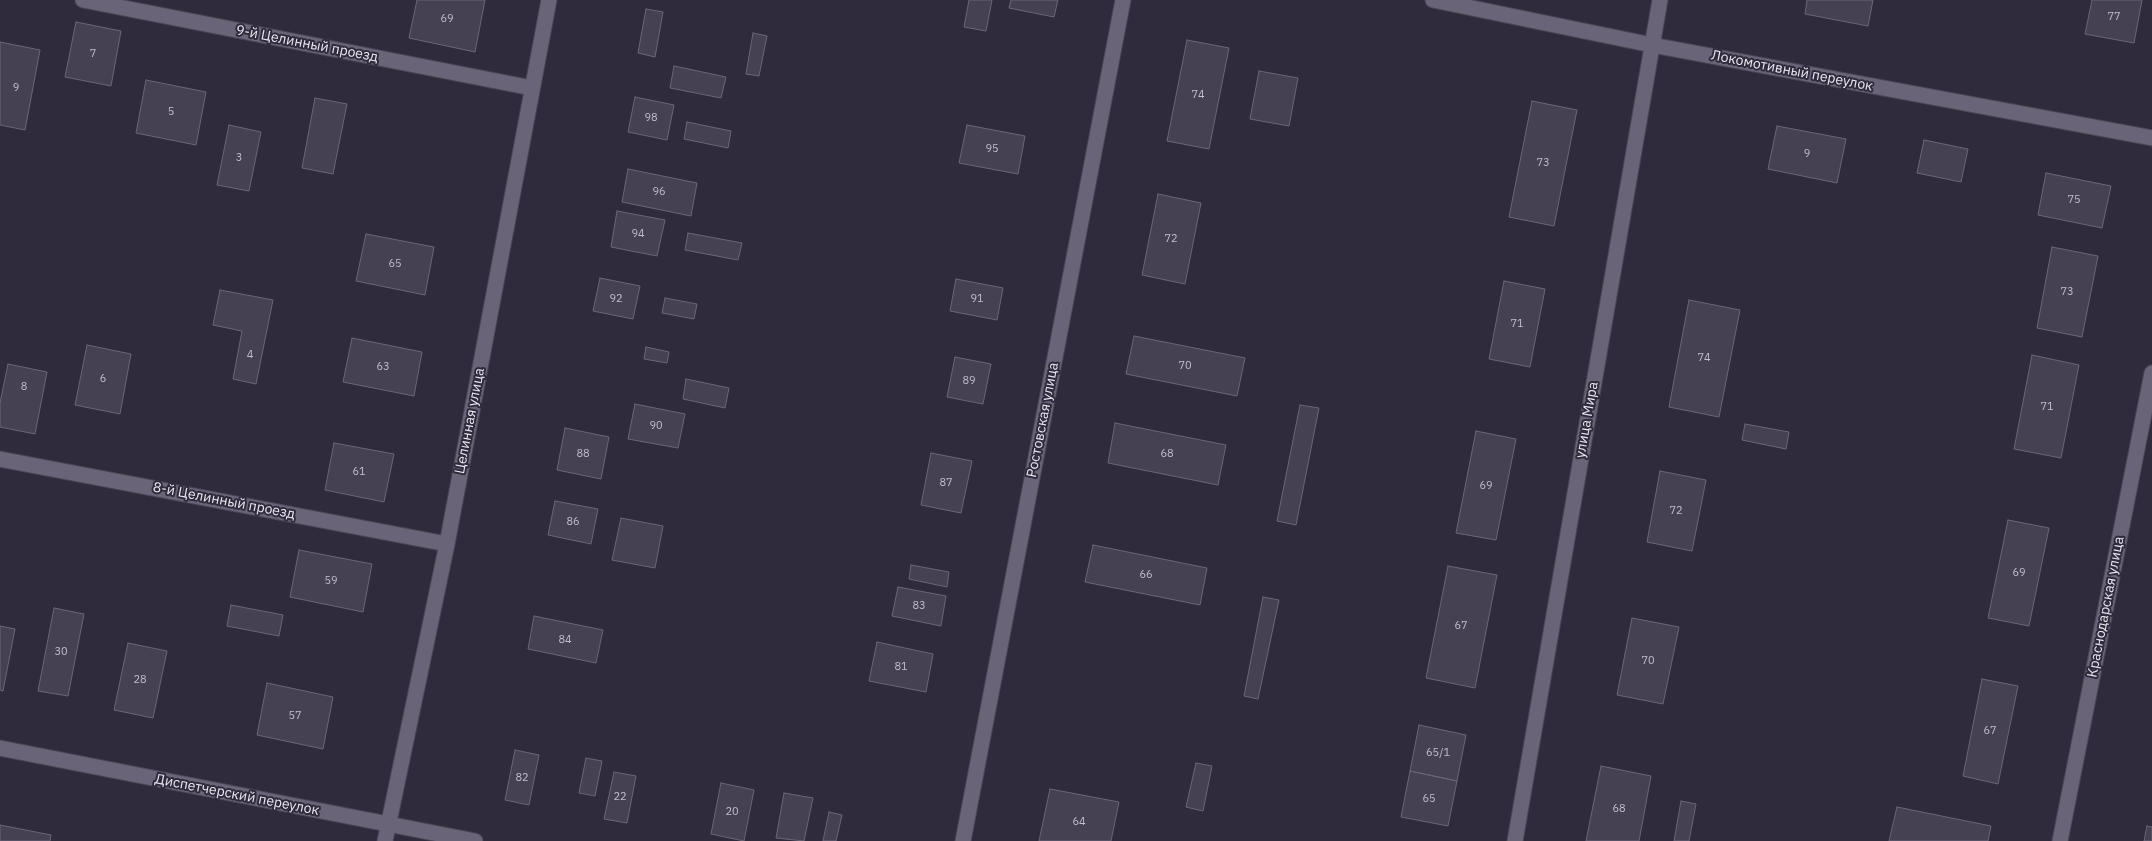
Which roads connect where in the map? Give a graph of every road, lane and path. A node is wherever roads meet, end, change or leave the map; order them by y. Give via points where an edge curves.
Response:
1 (83, 0) edge
2 (550, 0) edge
3 (1123, 0) edge
4 (1432, 0) edge
5 (1660, 0) edge
6 (1652, 45) junction
7 (532, 88) junction
8 (2152, 138) edge
9 (2152, 373) edge
10 (0, 459) edge
11 (447, 544) junction
12 (0, 748) edge
13 (389, 824) junction
14 (385, 841) edge
15 (475, 841) edge
16 (963, 841) edge
17 (1515, 841) edge
18 (2060, 841) edge

1 - 7 street, 9-й Целинный проезд
2 - 7 street, Целинная улица
3 - 16 street, Ростовская улица
4 - 6 street, Локомотивный переулок
5 - 6 street, улица Мира
6 - 8 street, Локомотивный переулок
6 - 17 street, улица Мира
7 - 11 street, Целинная улица
9 - 18 street, Краснодарская улица
10 - 11 street, 8-й Целинный проезд
11 - 13 street, Целинная улица
12 - 13 street, Диспетчерский переулок
13 - 14 street, Целинная улица
13 - 15 street, Диспетчерский переулок

